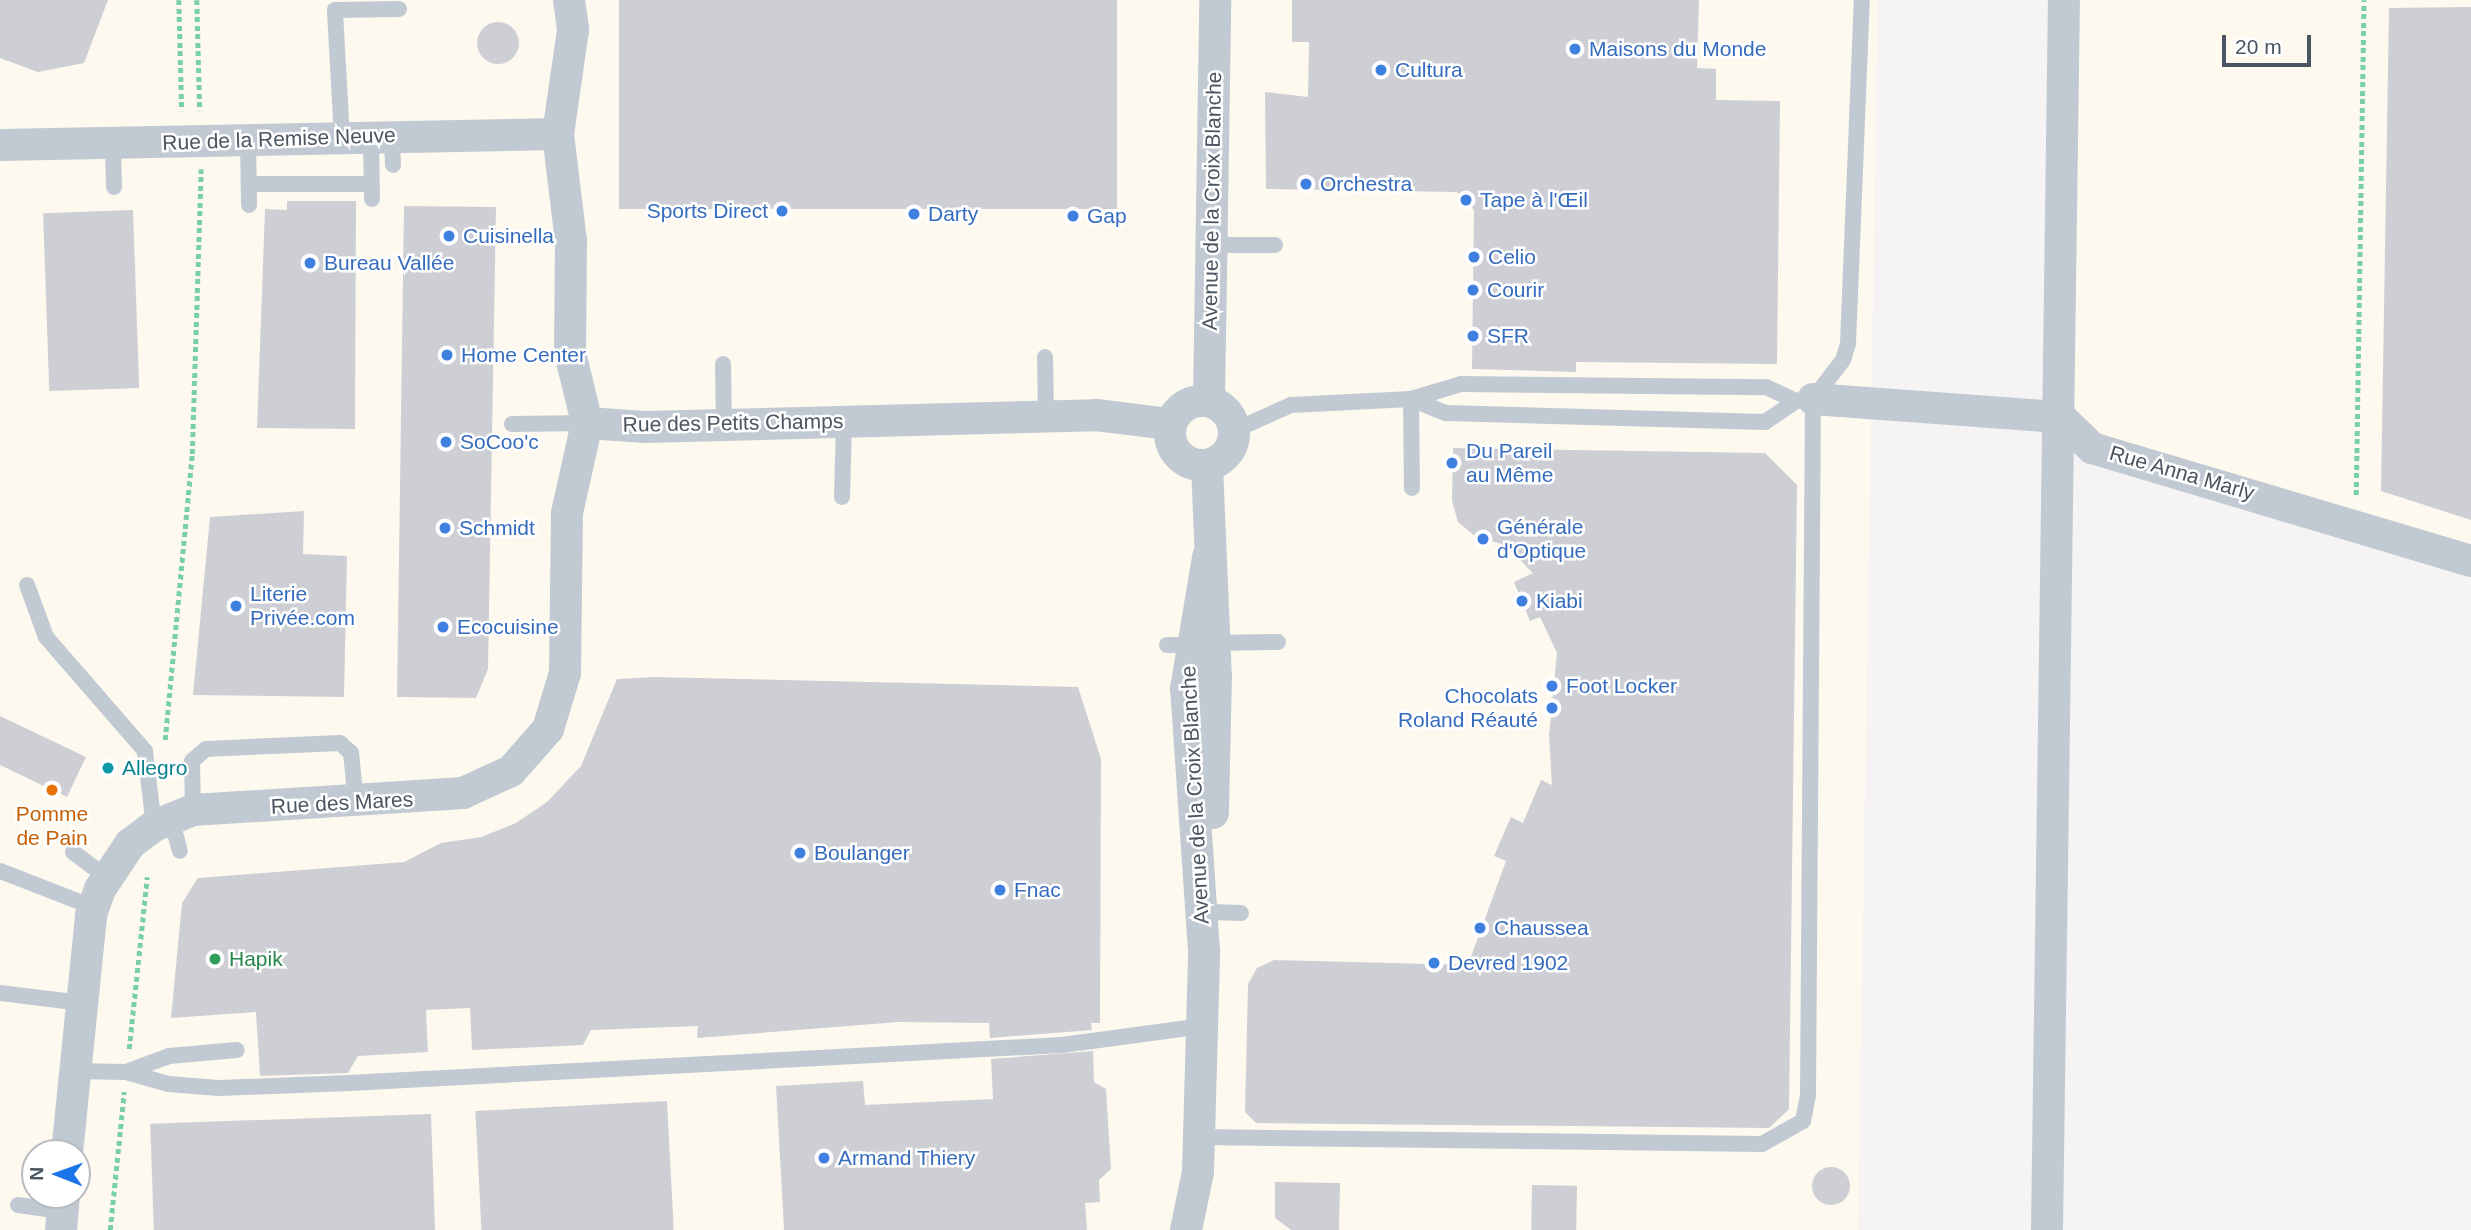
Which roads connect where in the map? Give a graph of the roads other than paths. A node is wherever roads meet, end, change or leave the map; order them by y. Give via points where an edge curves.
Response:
1 (569, 0) edge
2 (1215, 0) edge
3 (1862, 0) edge
4 (2064, 0) edge
5 (399, 9) dead end
6 (558, 134) junction
7 (248, 140) junction
8 (113, 143) junction
9 (374, 144) junction
10 (0, 145) edge
11 (249, 184) junction
12 (114, 187) dead end
13 (249, 205) dead end
14 (1275, 245) dead end
15 (1212, 246) junction
16 (1045, 357) dead end
17 (723, 364) dead end
18 (1412, 399) junction
19 (1804, 400) junction
20 (1209, 401) junction
21 (1046, 417) junction
22 (2060, 417) junction
23 (844, 422) junction
24 (587, 423) junction
25 (512, 424) dead end
26 (1170, 424) junction
27 (724, 425) junction
28 (1235, 429) junction
29 (1208, 465) junction
30 (1412, 488) dead end
31 (842, 497) dead end
32 (2471, 561) edge
33 (27, 585) dead end
34 (1278, 642) dead end
35 (1190, 645) junction
36 (372, 794) junction
37 (173, 818) junction
38 (180, 851) dead end
39 (73, 852) dead end
40 (0, 871) edge
41 (106, 877) junction
42 (93, 907) junction
43 (1210, 912) junction
44 (1241, 913) dead end
45 (1204, 951) junction
46 (0, 993) edge
47 (80, 1003) junction
48 (1203, 1026) junction
49 (237, 1050) dead end
50 (74, 1071) junction
51 (126, 1072) junction
52 (1199, 1137) junction
53 (68, 1139) edge
54 (18, 1205) dead end
55 (62, 1212) edge
56 (1186, 1229) edge
57 (2047, 1230) edge

1 - 6 street via 573,30
2 - 15 street, Avenue de la Croix Blanche
3 - 19 lane via 1848,344 1843,360
4 - 22 street
5 - 9 lane via 335,10
6 - 9 street, Rue de la Remise Neuve
6 - 24 street via 571,241 570,352
7 - 8 street, Rue de la Remise Neuve
7 - 9 street, Rue de la Remise Neuve
7 - 11 lane
8 - 10 street, Rue de la Remise Neuve
8 - 12 lane
9 - 11 lane via 371,192
11 - 13 lane
14 - 15 lane
15 - 20 street, Avenue de la Croix Blanche
16 - 21 lane
17 - 27 lane
18 - 19 lane via 1461,384 1766,387
18 - 19 lane via 1446,413 1765,422
18 - 28 lane via 1291,405
18 - 30 lane
19 - 22 street
19 - 52 lane via 1808,1095 1803,1121 1762,1144
20 - 26 street via 1188,404
20 - 28 street via 1226,411
21 - 23 street, Rue des Petits Champs
21 - 26 street, Rue des Petits Champs via 1096,415
22 - 32 street, Rue Anna Marly via 2092,448
22 - 57 street
23 - 27 street, Rue des Petits Champs
23 - 31 lane
24 - 25 lane
24 - 27 street, Rue des Petits Champs
24 - 36 street, Rue des Mares via 567,513 565,673 548,729 511,771 434,806
26 - 29 street via 1179,456
28 - 29 street via 1231,449
29 - 35 street, Avenue de la Croix Blanche via 1208,557
33 - 37 lane via 46,637 145,751
34 - 35 lane
35 - 43 street, Avenue de la Croix Blanche
35 - 45 street, Avenue de la Croix Blanche via 1185,689
36 - 37 street, Rue des Mares
36 - 37 lane via 351,752 340,743 206,749 192,761
37 - 38 lane
37 - 41 street via 130,844
39 - 41 lane
40 - 42 lane
41 - 42 street
42 - 47 street
43 - 44 lane
43 - 45 street, Avenue de la Croix Blanche
45 - 48 street, Avenue de la Croix Blanche
46 - 47 lane
47 - 50 street
48 - 51 lane via 1062,1045 284,1085 168,1084
48 - 52 street, Avenue de la Croix Blanche
49 - 51 lane via 169,1056
50 - 51 lane
50 - 53 street
52 - 56 street, Avenue de la Croix Blanche
54 - 55 lane

